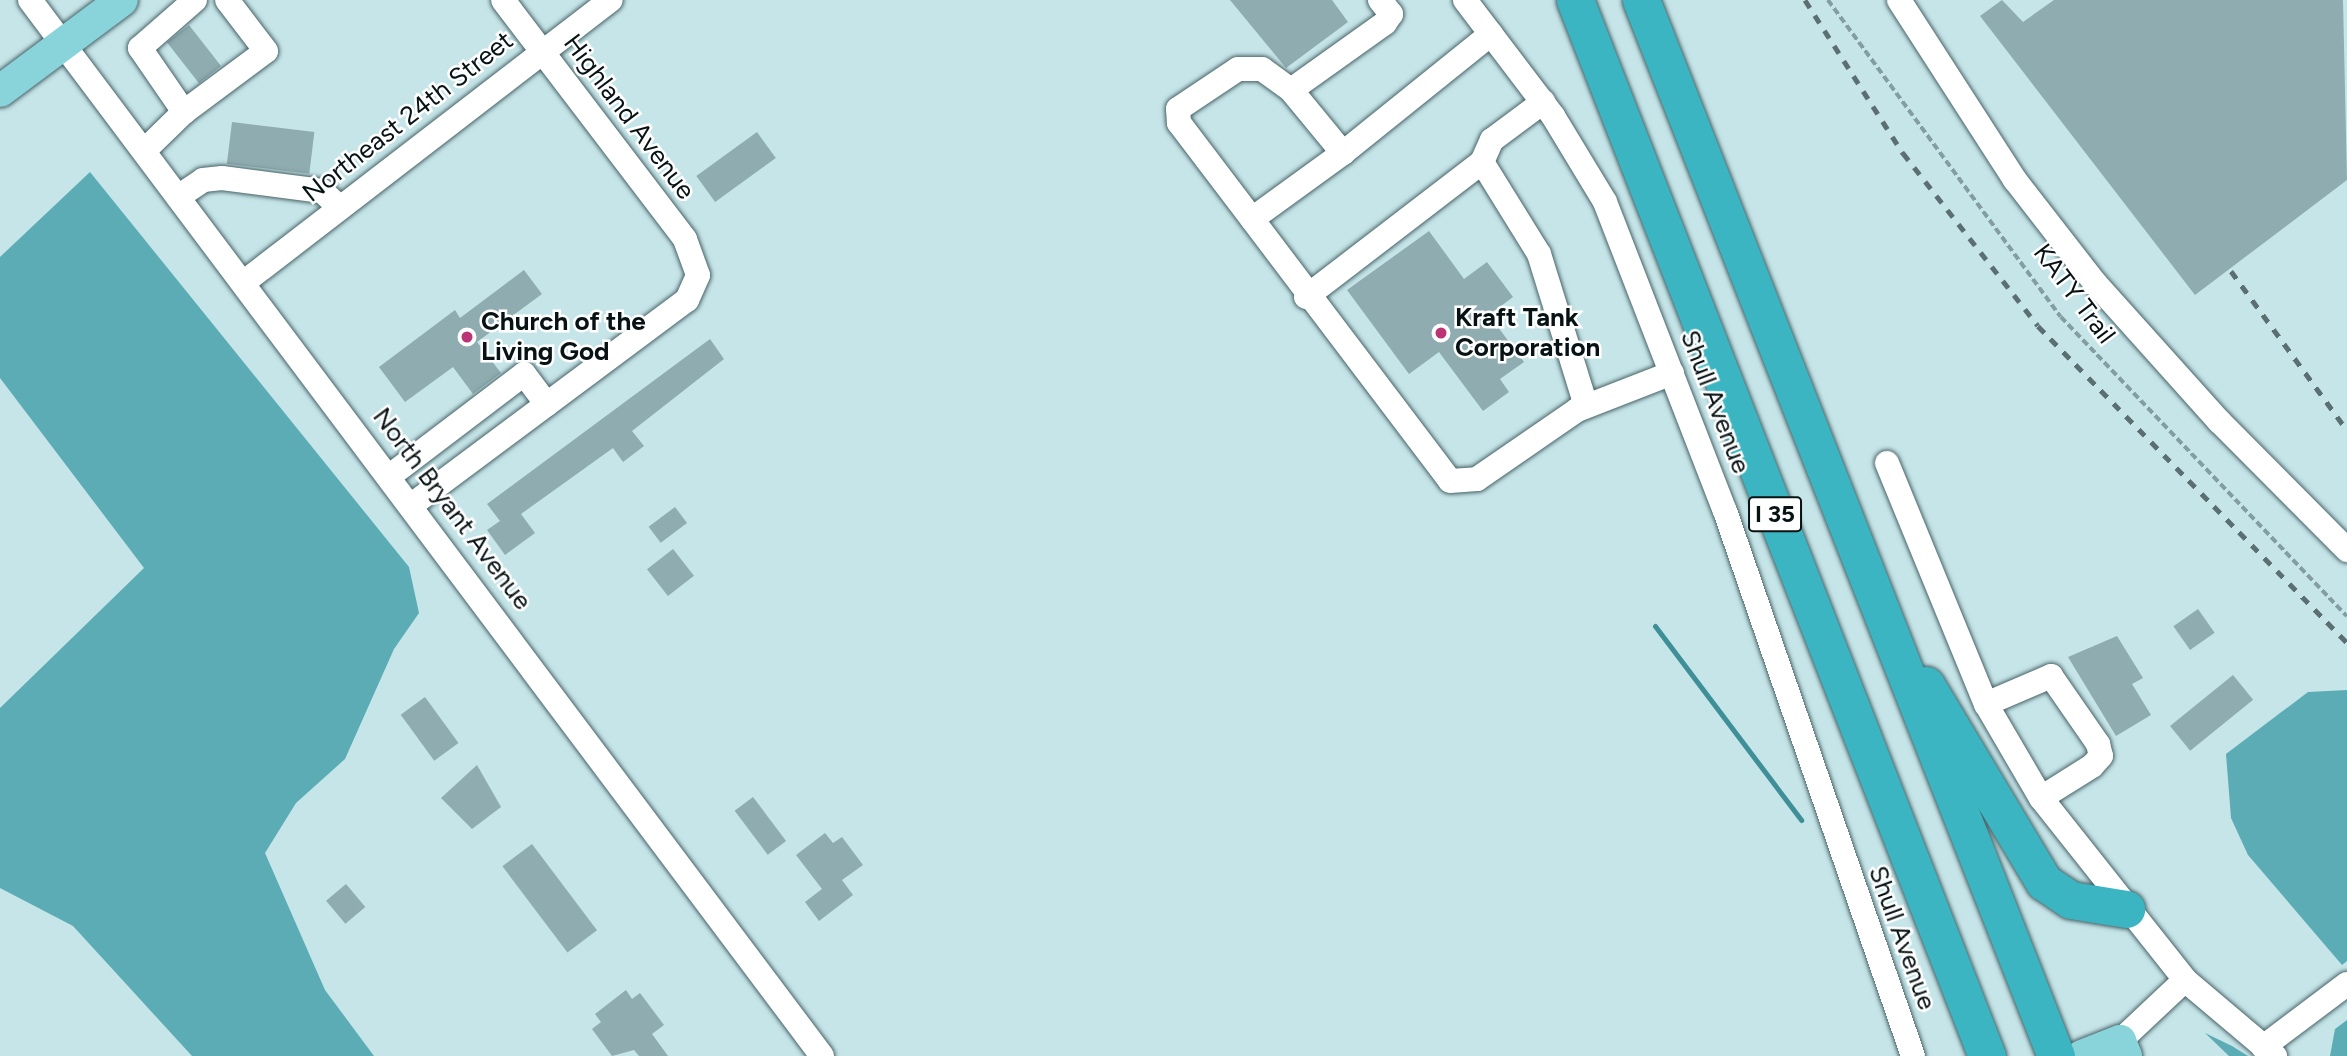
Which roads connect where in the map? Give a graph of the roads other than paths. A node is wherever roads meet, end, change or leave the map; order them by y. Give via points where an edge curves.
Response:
1 (30, 0) edge
2 (122, 0) edge
3 (193, 0) edge
4 (227, 0) edge
5 (611, 0) edge
6 (1380, 0) edge
7 (1465, 0) edge
8 (1575, 0) edge
9 (1642, 0) edge
10 (1899, 0) edge
11 (512, 3) edge
12 (1491, 34) junction
13 (63, 44) junction
14 (542, 51) junction
15 (1291, 90) junction
16 (0, 91) edge
17 (1543, 102) junction
18 (184, 112) junction
19 (144, 151) junction
20 (1343, 153) junction
21 (1482, 162) junction
22 (178, 197) junction
23 (339, 207) junction
24 (1252, 219) junction
25 (243, 283) junction
26 (1306, 297) junction
27 (1672, 373) junction
28 (547, 404) junction
29 (1586, 406) junction
30 (1887, 463) dead end
31 (391, 475) junction
32 (413, 504) junction
33 (2347, 550) edge
34 (1882, 616) junction
35 (1986, 704) junction
36 (2041, 798) junction
37 (2126, 909) junction
38 (2185, 981) junction
39 (2347, 984) edge
40 (1982, 1042) edge
41 (2123, 1049) edge
42 (2269, 1051) edge
43 (821, 1056) edge
44 (1913, 1056) edge
45 (2056, 1056) edge
46 (2082, 1056) edge

1 - 13 street, North Bryant Avenue
2 - 13 main road
3 - 18 street via 140,48
4 - 18 street via 265,51
5 - 14 street, Northeast 24th Street
6 - 15 street via 1391,14 1385,23
7 - 12 street, Shull Avenue
8 - 40 highway, I 35
9 - 34 highway, I 35
10 - 33 street via 2015,180 2095,283
11 - 14 street, Highland Avenue
12 - 17 street, Shull Avenue
12 - 20 street
13 - 16 main road
13 - 19 street, North Bryant Avenue
14 - 23 street, Northeast 24th Street
14 - 28 street, Highland Avenue via 685,239 698,275 687,300
15 - 20 street
15 - 24 street via 1262,69 1238,69 1178,109 1179,123
17 - 21 street via 1492,141
17 - 27 street, Shull Avenue via 1605,202
18 - 19 street
19 - 22 street, North Bryant Avenue
20 - 24 street
21 - 26 street
21 - 29 street via 1539,254
22 - 23 street via 203,180 222,178 322,191
22 - 25 street, North Bryant Avenue
23 - 25 street, Northeast 24th Street
24 - 26 street
25 - 31 street, North Bryant Avenue
26 - 29 street via 1450,481 1477,479
27 - 29 street
27 - 44 street, Shull Avenue
28 - 31 street via 524,373
28 - 32 street
30 - 35 street
31 - 32 street, North Bryant Avenue
32 - 43 street, North Bryant Avenue
34 - 37 highway via 2044,882 2071,900
34 - 45 highway, I 35
35 - 36 street
35 - 36 street via 2051,676 2098,744 2101,757 2092,766
36 - 37 street
37 - 38 street
38 - 41 street
38 - 42 street
39 - 42 street
41 - 46 main road

